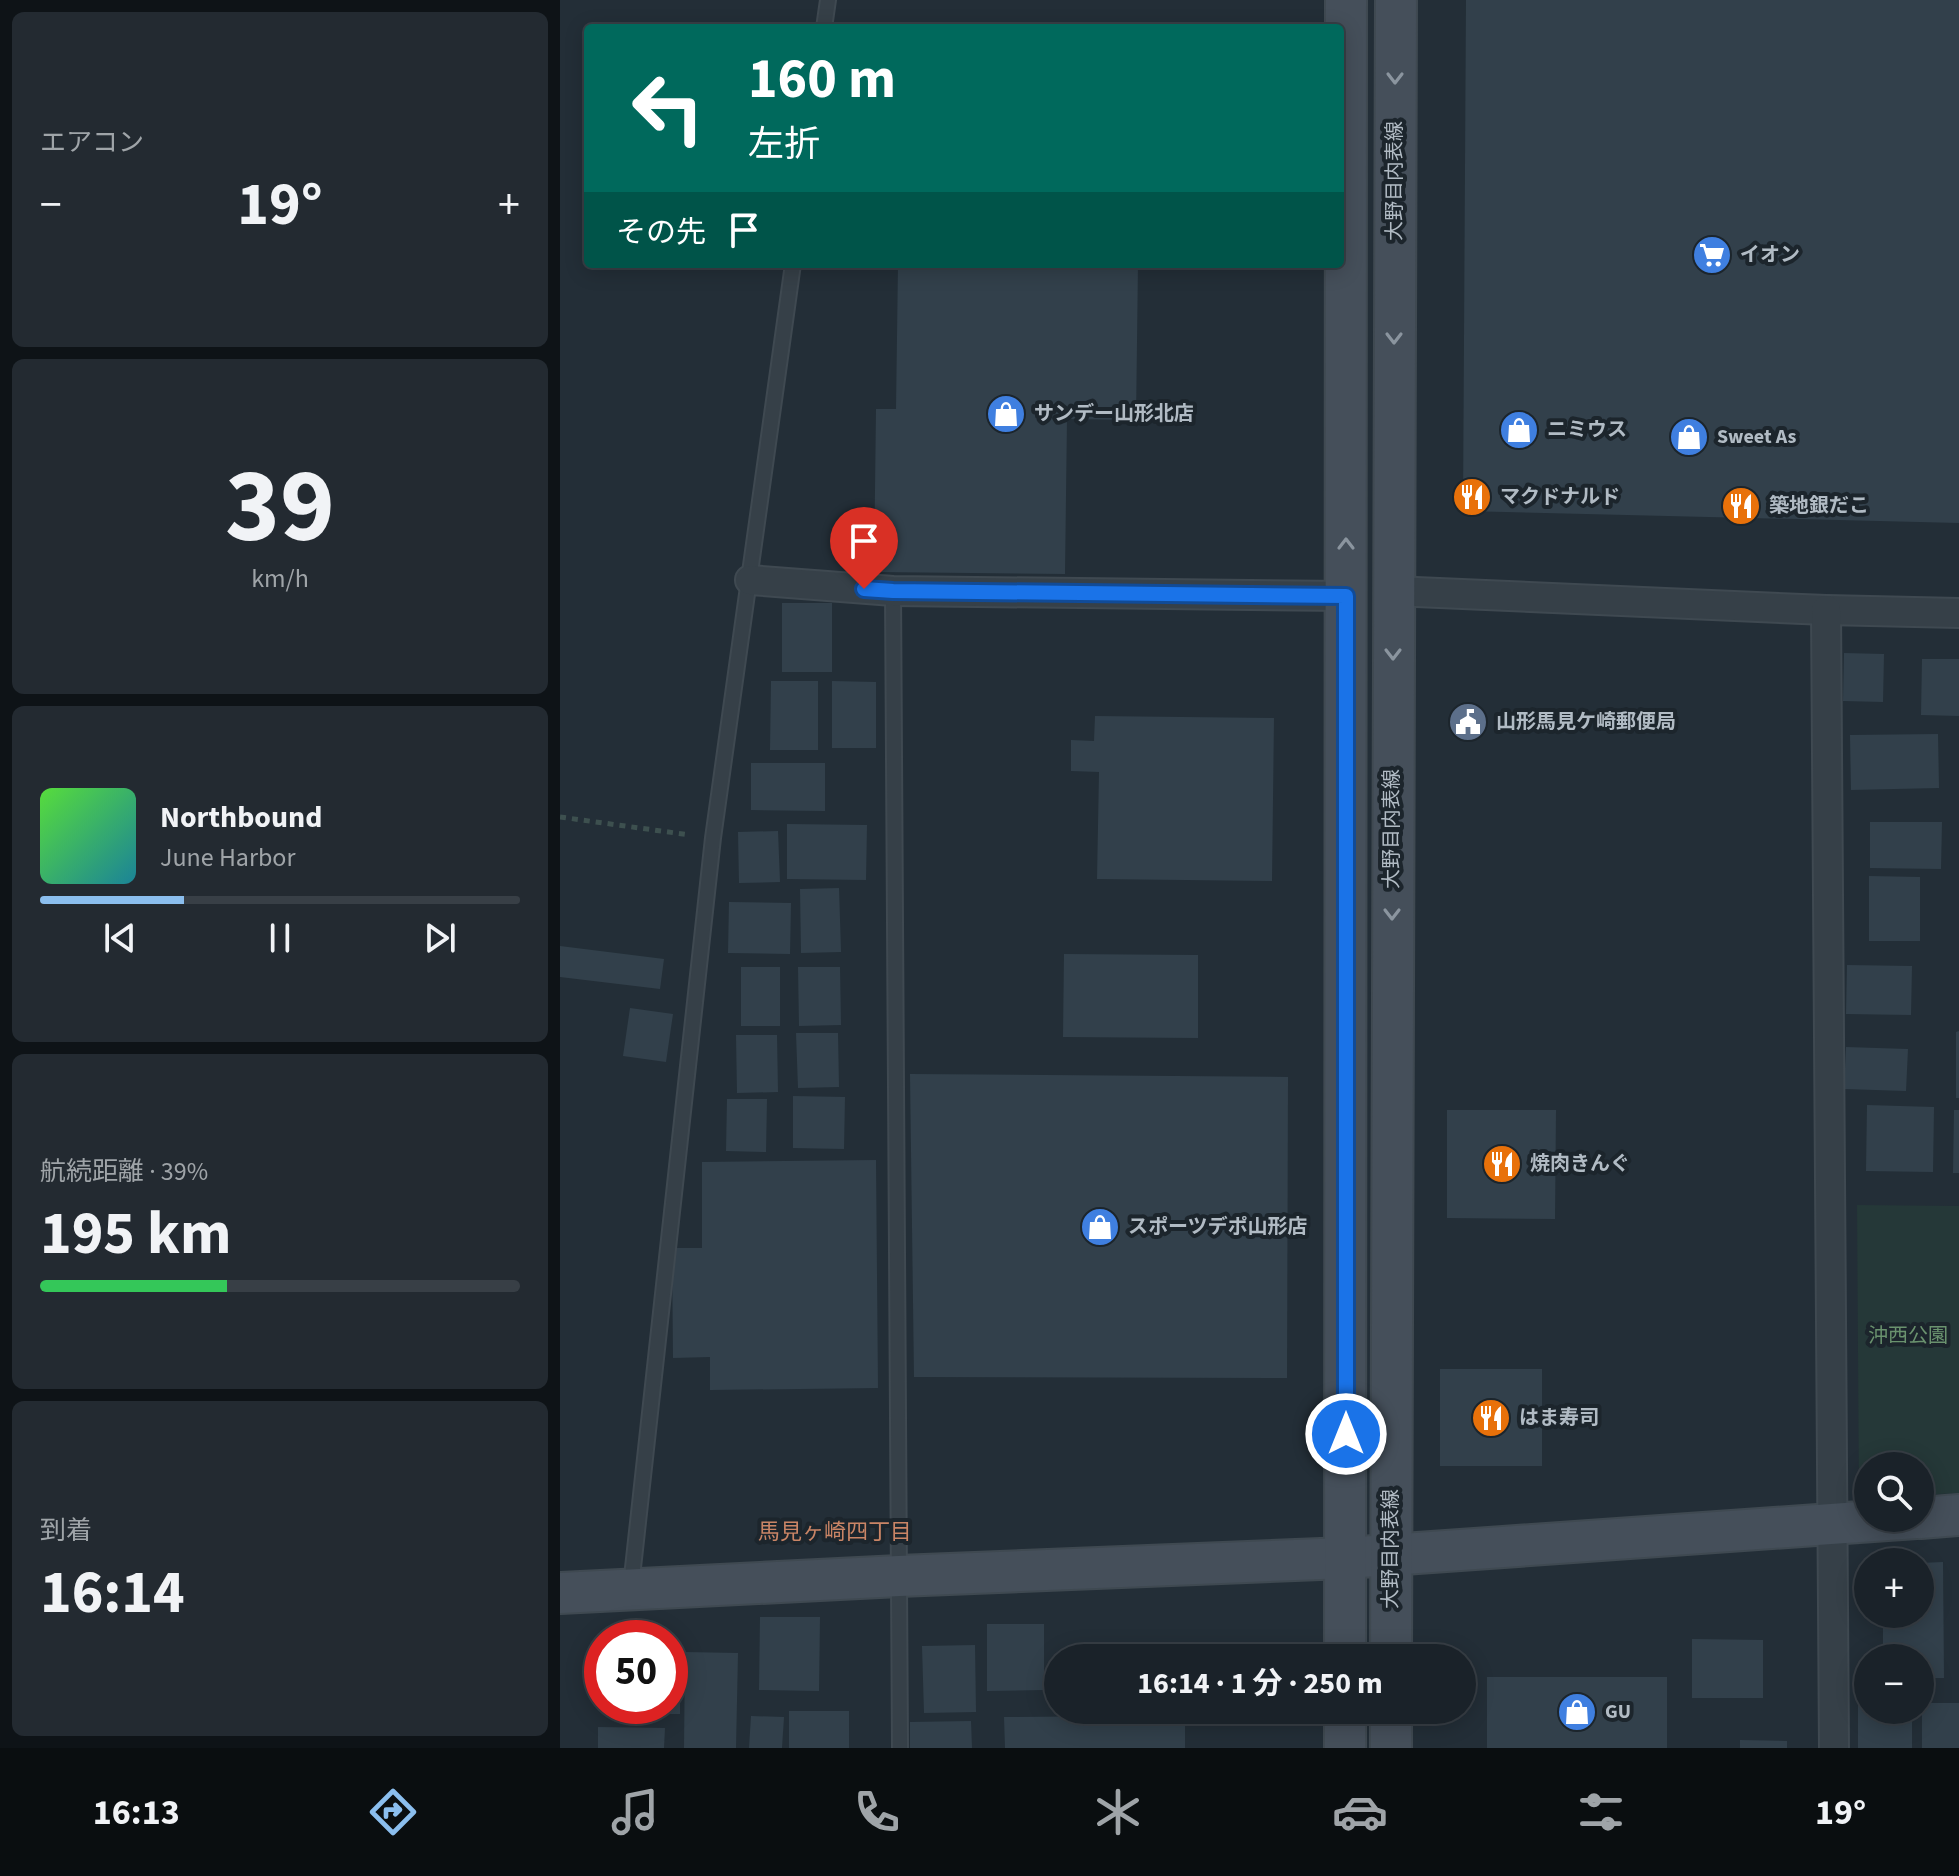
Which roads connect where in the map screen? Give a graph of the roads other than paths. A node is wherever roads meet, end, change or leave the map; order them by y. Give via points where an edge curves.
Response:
1 (828, 0) edge
2 (1346, 0) edge
3 (1396, 0) edge
4 (825, 24) edge
5 (792, 268) edge
6 (750, 580) junction
7 (893, 591) junction
8 (1393, 591) junction
9 (1346, 596) junction
10 (1826, 610) junction
11 (1959, 613) edge
12 (1959, 1515) edge
13 (1934, 1517) edge
14 (1854, 1522) edge
15 (1832, 1524) junction
16 (1391, 1555) junction
17 (1346, 1558) junction
18 (899, 1576) junction
19 (631, 1589) junction
20 (560, 1593) edge
21 (1345, 1644) edge
22 (1391, 1644) edge
23 (1345, 1724) edge
24 (1391, 1724) edge
25 (900, 1748) edge
26 (1345, 1748) edge
27 (1391, 1748) edge
28 (1834, 1748) edge

1 - 4 lane
9 -> 2 main road
3 -> 8 main road, 大野目内表線
5 - 6 lane
6 - 7 street
6 - 19 lane via 713,838
7 - 9 street
7 - 18 lane
8 - 10 street
8 -> 16 main road, 大野目内表線
9 - 17 main road
10 - 11 street
10 - 15 street
12 - 13 main road
14 - 15 main road
15 - 16 main road
15 - 28 street
16 - 17 main road
16 - 22 main road, 大野目内表線
17 - 18 main road
17 - 21 main road
18 - 19 main road
18 - 25 lane
19 - 20 main road
23 - 26 main road
24 - 27 main road

